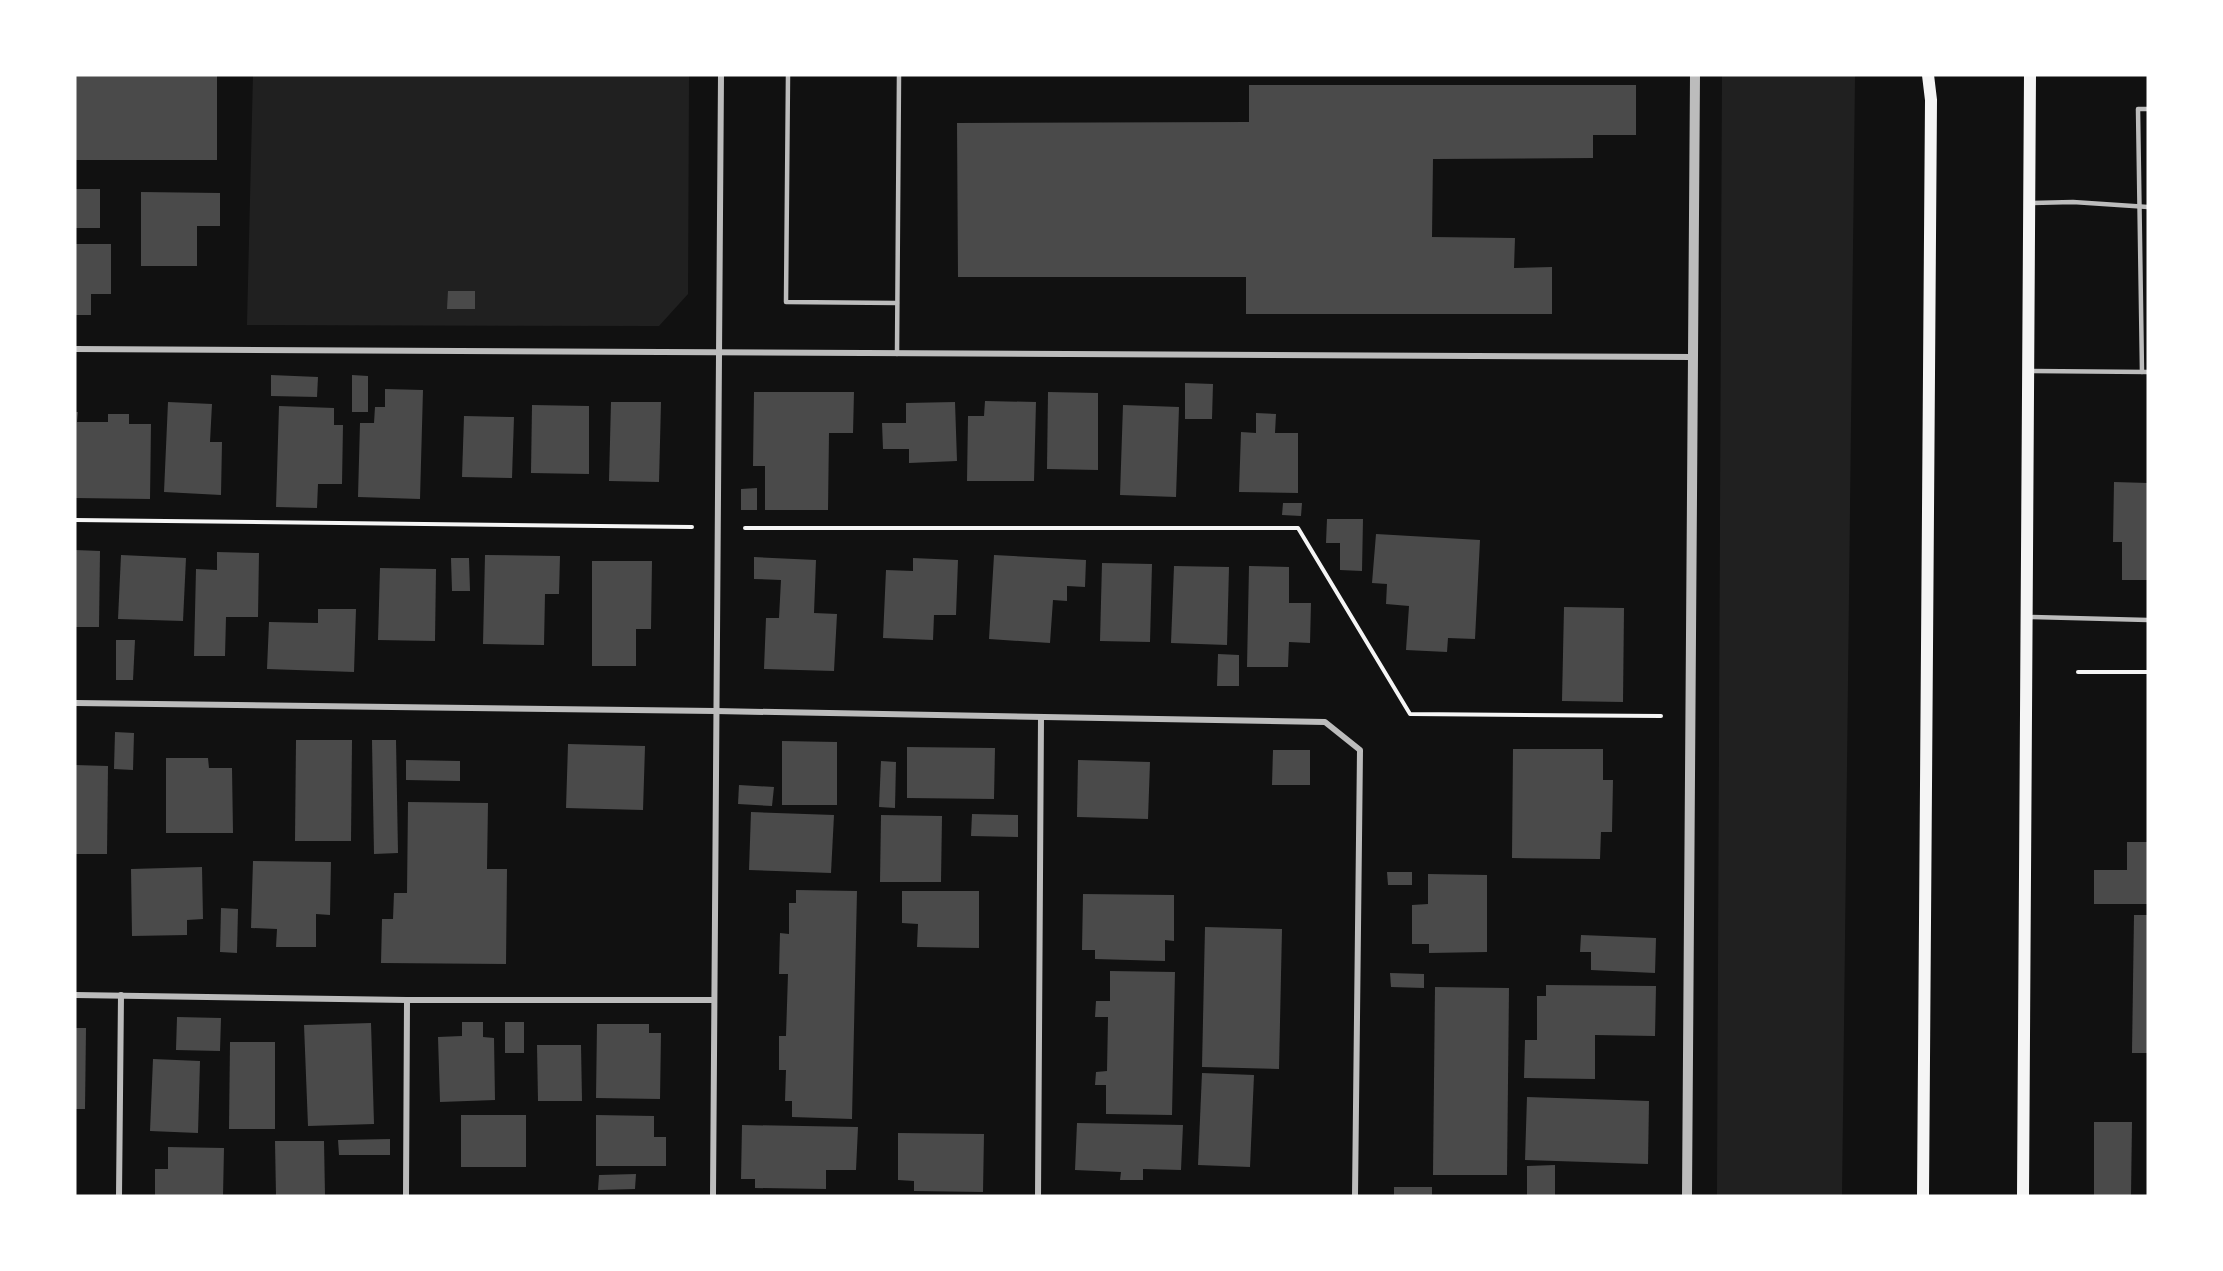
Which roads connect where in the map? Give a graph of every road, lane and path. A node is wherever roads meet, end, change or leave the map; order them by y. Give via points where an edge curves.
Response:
1 (721, 75) edge
2 (788, 75) edge
3 (899, 75) edge
4 (1695, 75) edge
5 (1928, 75) edge
6 (2030, 75) edge
7 (2148, 109) edge
8 (2029, 203) junction
9 (2139, 206) junction
10 (2148, 207) edge
11 (2140, 292) junction
12 (2148, 292) edge
13 (897, 303) junction
14 (75, 349) edge
15 (718, 352) junction
16 (897, 354) junction
17 (1693, 357) junction
18 (2028, 371) junction
19 (2142, 372) junction
20 (2148, 372) edge
21 (75, 520) edge
22 (718, 528) junction
23 (2026, 617) junction
24 (2148, 620) edge
25 (2078, 672) dead end
26 (2148, 672) edge
27 (75, 703) edge
28 (715, 711) junction
29 (1690, 716) junction
30 (1041, 717) junction
31 (75, 994) edge
32 (121, 995) junction
33 (407, 1000) junction
34 (714, 1000) junction
35 (119, 1196) edge
36 (406, 1196) edge
37 (713, 1196) edge
38 (1038, 1196) edge
39 (1355, 1196) edge
40 (1687, 1196) edge
41 (1923, 1196) edge
42 (2023, 1196) edge

1 - 15 street
2 - 13 lane via 786,302
3 - 13 lane
4 - 17 street
5 - 41 main road via 1931,100
6 - 8 main road
7 - 9 lane via 2138,109
8 - 9 lane
8 - 18 main road
9 - 10 lane
9 - 11 lane
11 - 12 lane
11 - 19 lane
13 - 16 lane
14 - 15 street
15 - 16 street
15 - 22 street
16 - 17 street
17 - 29 street
18 - 19 lane
18 - 23 main road
19 - 20 lane
21 - 22 path
22 - 28 street
22 - 29 path via 1298,528 1410,714
23 - 24 lane
23 - 42 main road
25 - 26 path
27 - 28 street
28 - 30 street
28 - 34 street
29 - 40 street
30 - 38 street
30 - 39 street via 1325,722 1360,750
31 - 32 street
32 - 33 street
32 - 35 street
33 - 34 street
33 - 36 street
34 - 37 street

